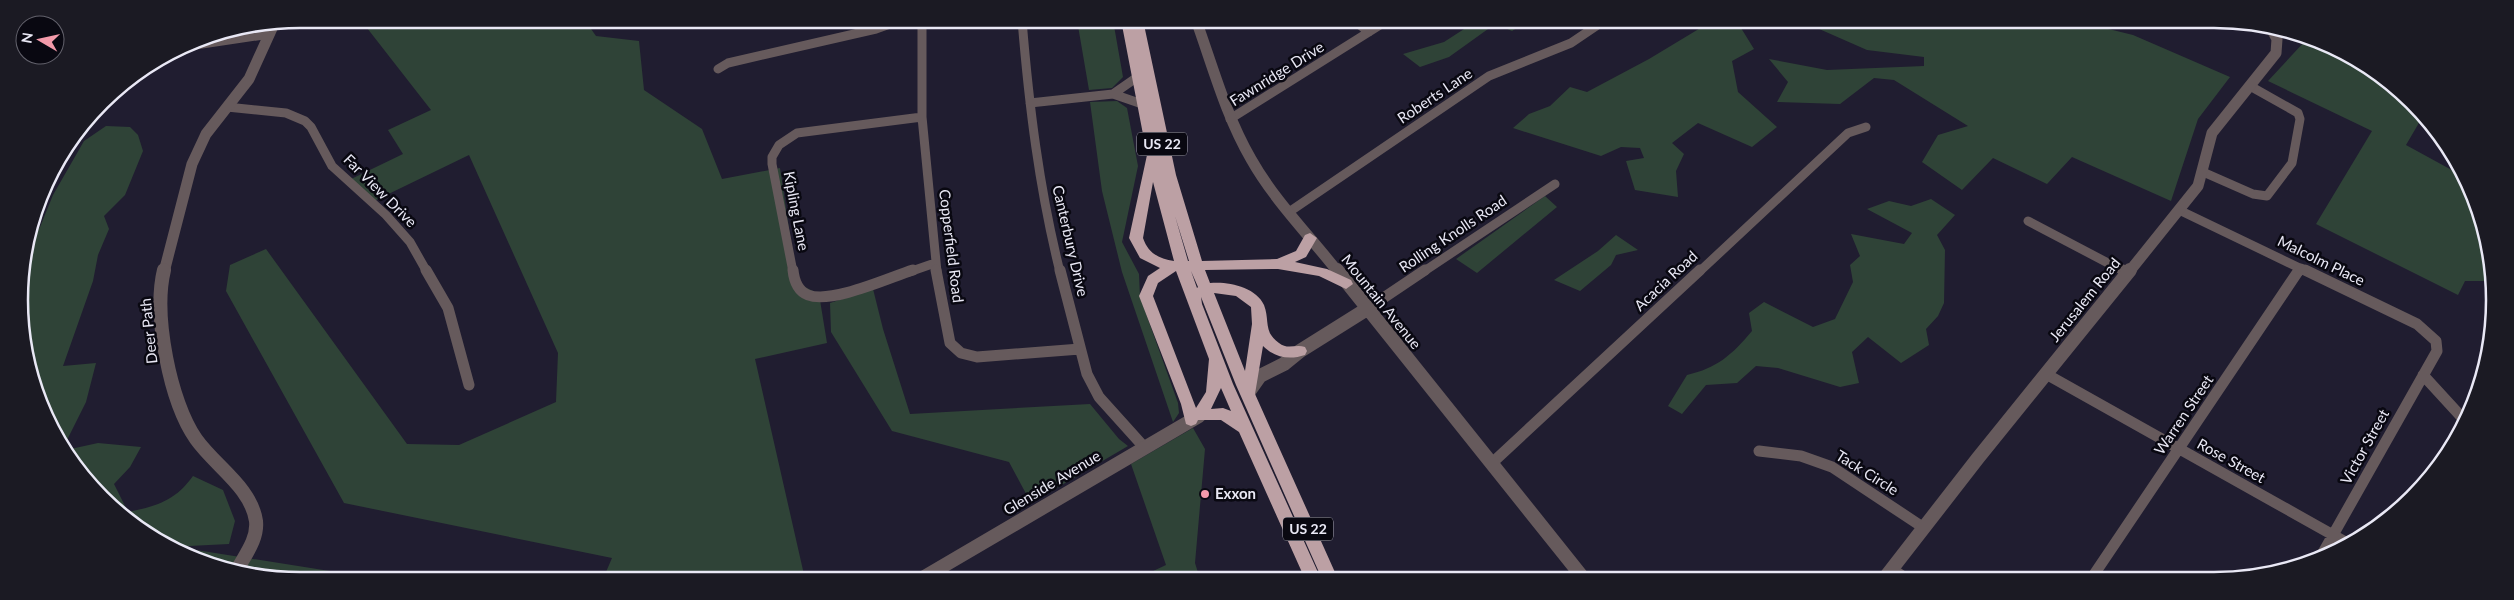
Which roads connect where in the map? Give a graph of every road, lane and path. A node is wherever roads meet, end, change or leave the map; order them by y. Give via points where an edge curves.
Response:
1 (882, 27) edge
2 (922, 27) edge
3 (1023, 27) edge
4 (1127, 27) edge
5 (1138, 27) edge
6 (1198, 27) edge
7 (1362, 27) edge
8 (1377, 27) edge
9 (1595, 27) edge
10 (271, 29) edge
11 (272, 29) edge
12 (1369, 32) junction
13 (2274, 34) edge
14 (223, 39) edge
15 (718, 69) dead end
16 (1136, 78) junction
17 (2250, 86) junction
18 (1113, 94) junction
19 (1030, 103) junction
20 (1142, 104) junction
21 (227, 107) junction
22 (922, 117) junction
23 (1230, 119) junction
24 (1866, 127) dead end
25 (1152, 155) junction
26 (2203, 172) junction
27 (1555, 184) dead end
28 (2179, 210) junction
29 (1289, 212) junction
30 (2028, 221) dead end
31 (1310, 238) junction
32 (935, 263) junction
33 (1278, 264) junction
34 (1196, 265) junction
35 (1178, 266) junction
36 (2301, 268) junction
37 (2128, 273) junction
38 (1346, 284) junction
39 (1206, 290) junction
40 (1196, 303) junction
41 (1367, 309) junction
42 (1259, 324) junction
43 (1080, 349) junction
44 (2437, 350) joint
45 (1300, 351) junction
46 (1217, 358) junction
47 (2046, 374) junction
48 (2423, 375) junction
49 (469, 385) dead end
50 (1248, 394) junction
51 (2460, 416) edge
52 (1196, 418) junction
53 (1247, 429) junction
54 (1144, 447) junction
55 (2179, 449) junction
56 (1759, 451) dead end
57 (1491, 464) junction
58 (1924, 528) junction
59 (2333, 535) junction
60 (2342, 540) edge
61 (2325, 549) edge
62 (240, 565) edge
63 (933, 572) edge
64 (1310, 572) edge
65 (1327, 572) edge
66 (1578, 572) edge
67 (1890, 572) edge
68 (2097, 572) edge

1 - 15 street via 728,62
2 - 22 street, Copperfield Road
3 - 19 street, Canterbury Drive
4 - 16 highway, US 22
5 - 34 highway, US 22 via 1169,175
6 - 23 street, Mountain Avenue
7 - 12 street
8 - 12 street, Fawnridge Drive
9 - 29 street, Roberts Lane via 1552,52 1489,76
10 - 14 street
11 - 21 street, Deer Path via 249,79
12 - 23 street, Fawnridge Drive
13 - 17 street, Jerusalem Road via 2276,53
16 - 18 street
16 - 20 highway, US 22
17 - 26 street, Jerusalem Road via 2212,133
17 - 26 street via 2298,113 2300,119 2292,163 2267,196 2253,194
18 - 19 street
18 - 20 street
19 - 43 street, Canterbury Drive via 1047,220
20 - 25 highway, US 22
21 - 49 street, Far View Drive via 286,113 311,127 332,166 386,215 410,242 448,308
21 - 62 street, Deer Path via 206,134 192,164 162,279 160,301 176,401 196,439 247,497 253,509 256,523 254,539
22 - 32 street, Copperfield Road
22 - 32 street, Kipling Lane via 797,133 779,145 772,164 795,283 802,291 815,297 839,295
23 - 29 street, Mountain Avenue via 1247,154
24 - 57 street, Acacia Road via 1848,133
25 - 35 highway, US 22
25 - 35 highway via 1136,238 1138,247 1160,264
26 - 28 street, Jerusalem Road via 2198,186
27 - 41 street, Rolling Knolls Road
28 - 36 street, Malcolm Place
28 - 37 street, Jerusalem Road
29 - 31 street, Mountain Avenue
30 - 37 street
31 - 33 highway via 1301,254
31 - 38 street, Mountain Avenue
32 - 43 street, Copperfield Road via 950,344 961,353 986,358
33 - 34 highway
33 - 38 highway via 1322,272
34 - 35 highway
34 - 39 highway, US 22
35 - 40 highway, US 22
35 - 52 highway via 1150,284 1146,296
36 - 44 street, Malcolm Place via 2426,330 2436,341
36 - 55 street, Warren Street
37 - 47 street, Jerusalem Road
38 - 41 street, Mountain Avenue
39 - 40 highway via 1199,294
39 - 42 highway via 1220,288 1243,293 1256,304
39 - 50 highway, US 22
40 - 46 highway, US 22
41 - 45 street
41 - 57 street, Mountain Avenue
42 - 45 highway via 1272,347 1288,353
42 - 50 highway
43 - 54 street, Canterbury Drive via 1087,374 1099,397
44 - 48 street, Victor Street
45 - 50 street via 1284,364 1260,376
46 - 52 highway via 1213,392
46 - 53 highway, US 22
47 - 55 street, Rose Street
47 - 58 street, Jerusalem Road
48 - 51 street
48 - 59 street, Victor Street
50 - 65 highway, US 22
52 - 53 highway via 1223,414
52 - 54 street, Glenside Avenue
53 - 64 highway, US 22
54 - 63 street, Glenside Avenue
55 - 59 street, Rose Street
55 - 68 street, Warren Street
56 - 58 street, Tack Circle via 1801,456 1832,467
57 - 66 street, Mountain Avenue
58 - 67 street, Jerusalem Road
59 - 60 street, Rose Street
59 - 61 street, Victor Street

